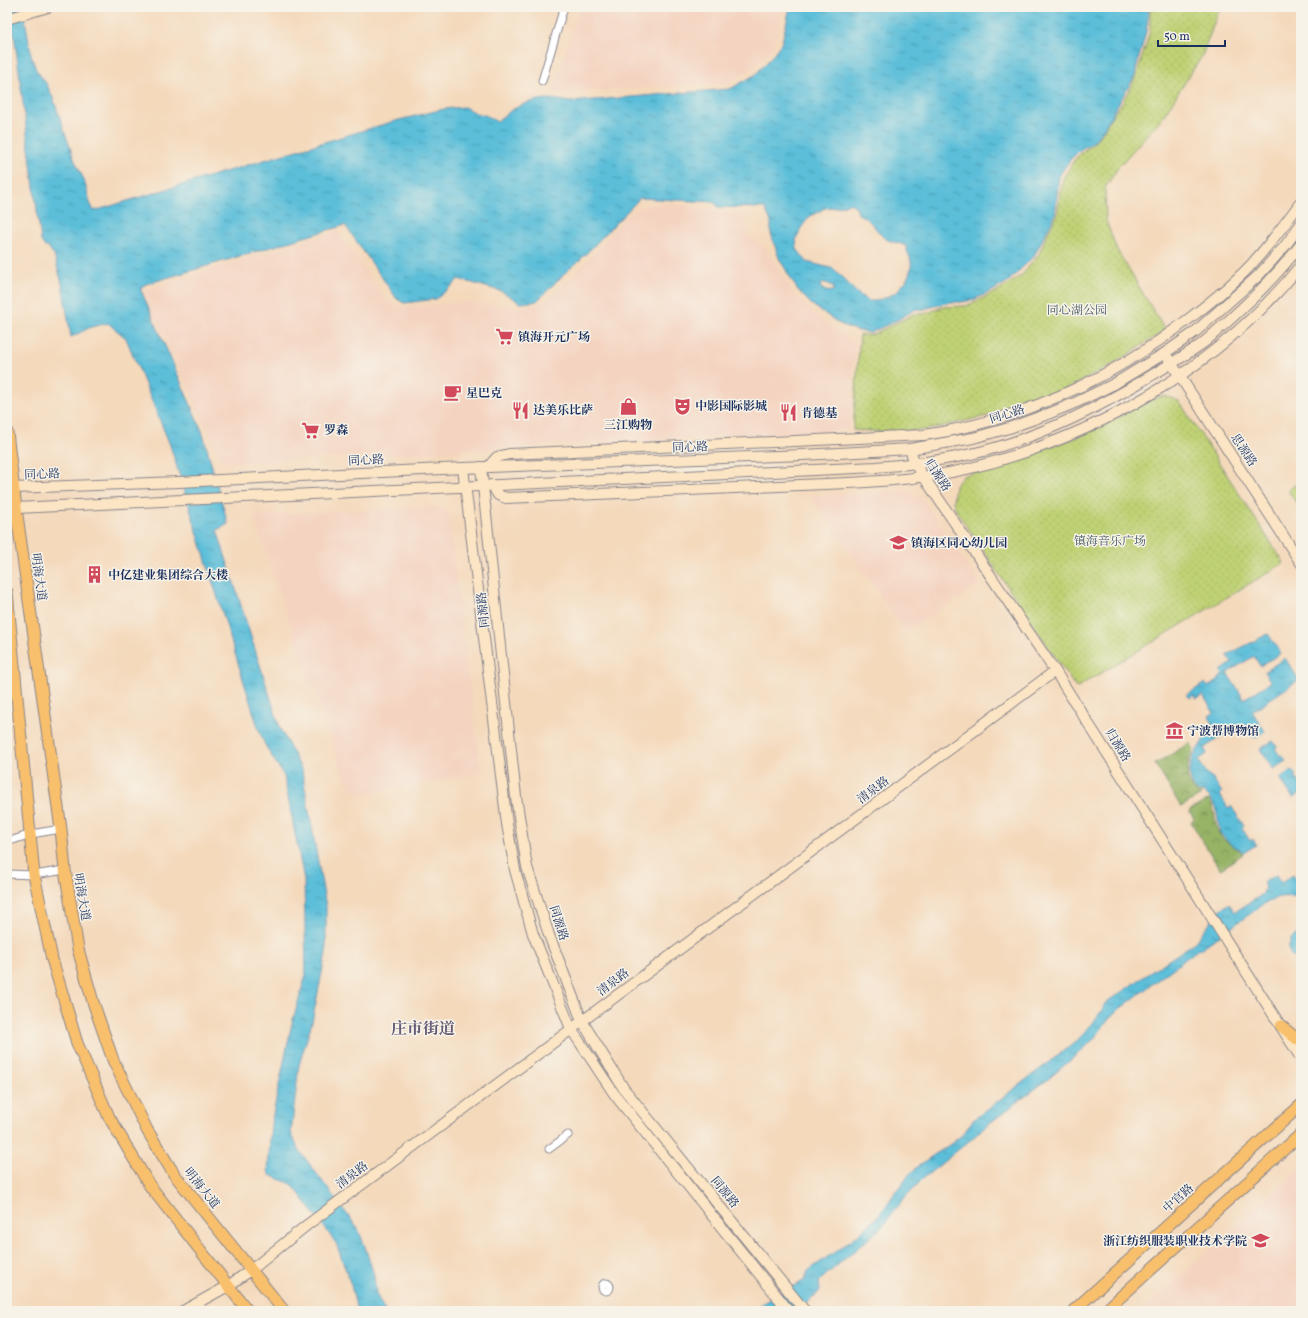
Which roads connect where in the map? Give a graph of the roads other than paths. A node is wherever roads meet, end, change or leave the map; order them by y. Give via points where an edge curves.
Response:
1 (48, 7) edge
2 (564, 7) edge
3 (7, 19) edge
4 (542, 81) dead end
5 (1301, 202) edge
6 (1301, 224) edge
7 (1301, 244) edge
8 (1301, 265) edge
9 (1165, 353) junction
10 (1172, 363) junction
11 (1180, 376) junction
12 (7, 432) edge
13 (910, 449) junction
14 (914, 464) junction
15 (484, 467) junction
16 (463, 468) junction
17 (923, 477) junction
18 (487, 485) junction
19 (465, 487) junction
20 (10, 489) edge
21 (7, 500) edge
22 (16, 508) junction
23 (1301, 563) edge
24 (7, 592) edge
25 (1055, 671) junction
26 (61, 829) junction
27 (31, 834) junction
28 (7, 842) edge
29 (65, 870) junction
30 (7, 874) edge
31 (34, 875) junction
32 (582, 1021) junction
33 (1281, 1026) junction
34 (571, 1029) junction
35 (1301, 1040) edge
36 (1301, 1058) edge
37 (1301, 1105) edge
38 (1301, 1134) edge
39 (568, 1135) dead end
40 (549, 1149) dead end
41 (251, 1270) junction
42 (228, 1286) junction
43 (187, 1309) edge
44 (248, 1311) edge
45 (284, 1311) edge
46 (789, 1311) edge
47 (805, 1311) edge
48 (1073, 1311) edge
49 (1105, 1311) edge

1 - 3 street
2 - 4 street
5 - 15 street via 1250,266 1169,335 1079,388 1019,412 954,430 924,435 510,454 497,457
6 - 9 street, 同心路 via 1258,276 1196,332
7 - 10 street via 1264,287 1236,313 1203,342
8 - 11 street via 1261,309
9 - 10 street, 思源路
9 - 13 street, 同心路 via 1114,384 1048,414 973,438
10 - 11 street, 思源路
10 - 14 street via 1115,397 1035,434 997,447
11 - 17 street via 1141,400 1074,434 975,466
11 - 23 street, 思源路
12 - 20 main road, 明海大道
13 - 14 street, 归源路
13 - 15 street, 同心路
14 - 17 street, 归源路
14 - 18 street
15 - 16 street, 同心路
15 - 18 street, 同源路
16 - 19 street, 同源路
16 - 20 street, 同心路
17 - 18 street via 506,498 498,495
17 - 25 street, 归源路
18 - 19 street
18 - 32 street, 同源路 via 516,797 528,867 548,935
19 - 22 street
19 - 34 street, 同源路 via 515,870 533,934
20 - 22 main road, 明海大道
21 - 22 street
22 - 26 main road, 明海大道
24 - 27 main road
25 - 32 street, 清泉路
25 - 33 street, 归源路
26 - 27 street
26 - 29 main road, 明海大道
27 - 28 street
27 - 31 main road
29 - 31 street
29 - 41 main road, 明海大道 via 78,949 93,1002 114,1060 147,1130 174,1174
30 - 31 street
31 - 42 main road via 52,959 77,1043 109,1117 150,1186
32 - 34 street, 清泉路
32 - 47 street, 同源路 via 624,1089
33 - 35 main road
33 - 36 street, 归源路
34 - 41 street, 清泉路 via 307,1225
34 - 46 street, 同源路 via 615,1095
37 - 48 main road, 中官路
38 - 49 main road
39 - 40 street
41 - 42 street, 清泉路
41 - 45 main road, 明海大道
42 - 43 street, 清泉路
42 - 44 main road

